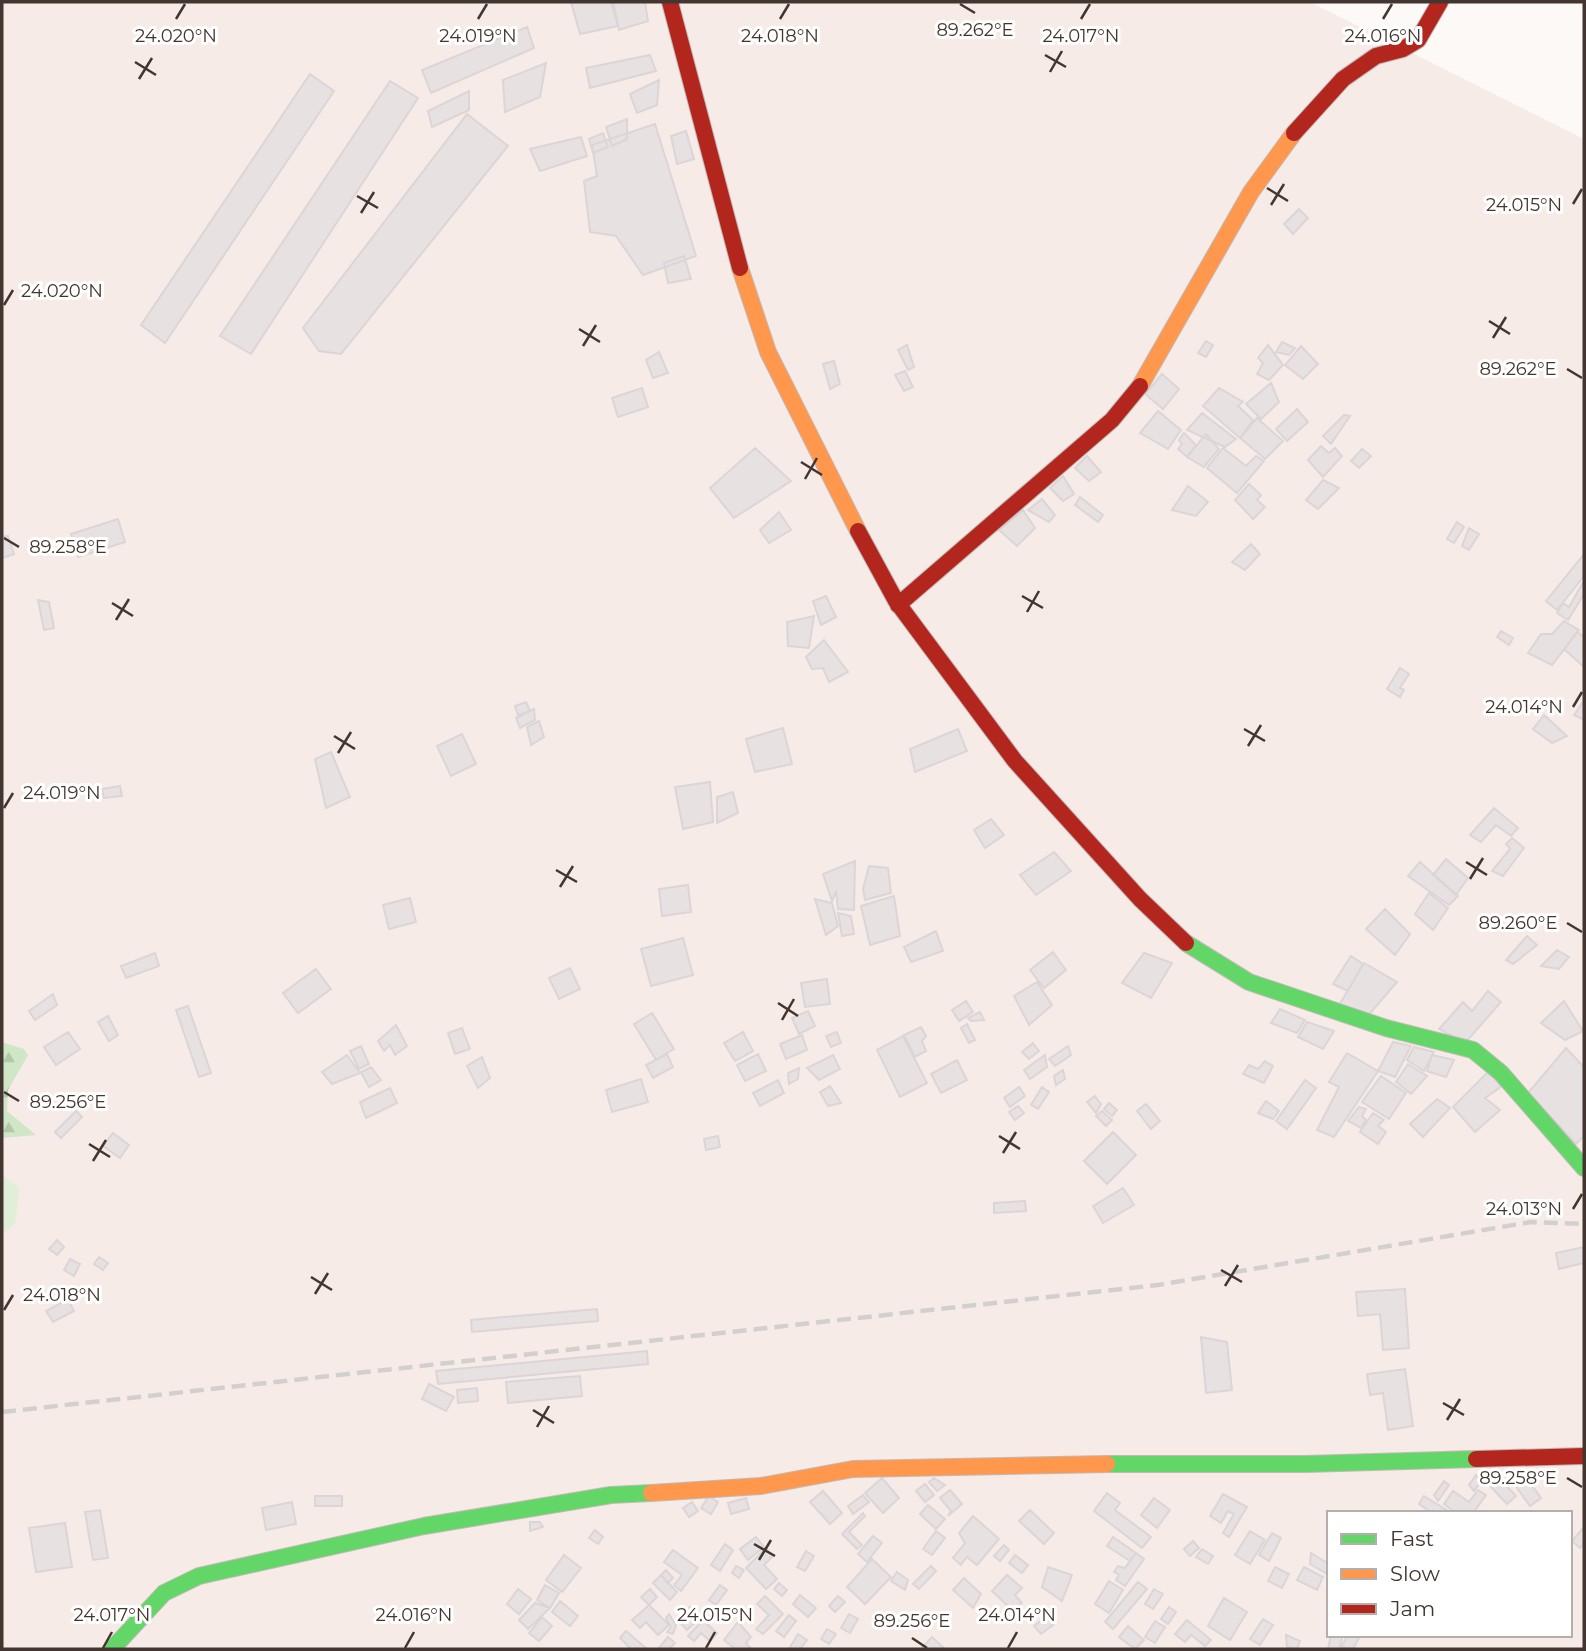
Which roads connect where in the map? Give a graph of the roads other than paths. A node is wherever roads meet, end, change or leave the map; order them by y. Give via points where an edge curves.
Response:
1 (670, 2) edge
2 (1440, 2) edge
3 (898, 605) junction
4 (1584, 1168) edge
5 (1584, 1456) edge
6 (111, 1649) edge

1 - 3 street via 730,239 768,352
2 - 3 street via 1418,40 1376,56 1343,79 1308,114 1251,192 1145,381 1112,420
3 - 4 street via 1015,761 1140,900 1189,946 1249,982 1386,1028 1473,1051 1501,1073
5 - 6 street via 853,1469 761,1486 611,1495 424,1526 199,1576 164,1593

